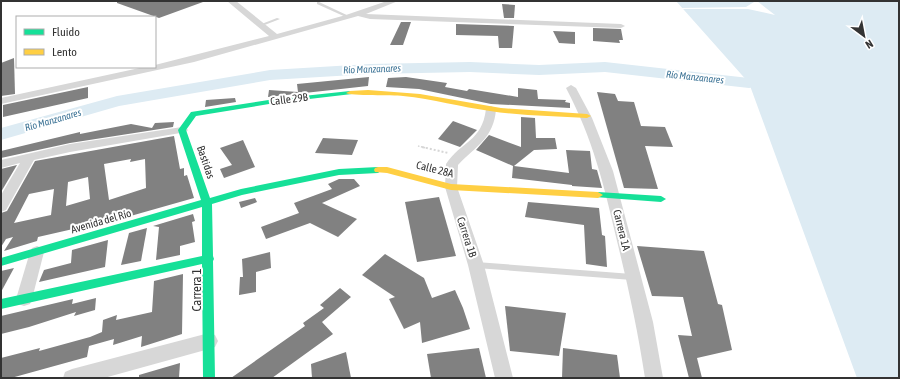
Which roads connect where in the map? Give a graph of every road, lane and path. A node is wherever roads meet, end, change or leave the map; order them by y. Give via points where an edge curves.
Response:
1 (231, 1) edge
2 (242, 1) edge
3 (394, 1) edge
4 (318, 3) dead end
5 (353, 16) junction
6 (278, 19) dead end
7 (265, 24) junction
8 (621, 26) dead end
9 (288, 34) junction
10 (276, 37) junction
11 (156, 67) edge
12 (153, 68) edge
13 (571, 88) dead end
14 (1, 101) edge
15 (491, 109) junction
16 (586, 116) junction
17 (182, 130) junction
18 (418, 146) dead end
19 (459, 156) junction
20 (28, 158) junction
21 (1, 164) edge
22 (452, 187) junction
23 (613, 196) junction
24 (661, 198) dead end
25 (207, 203) junction
26 (1, 207) edge
27 (37, 252) junction
28 (209, 259) junction
29 (1, 262) edge
30 (476, 265) junction
31 (634, 277) junction
32 (24, 299) junction
33 (1, 304) edge
34 (209, 341) junction
35 (72, 378) edge
36 (209, 378) edge
37 (504, 378) edge
38 (654, 378) edge

1 - 7 street
2 - 7 street
3 - 5 street
4 - 5 lane
5 - 8 street
5 - 9 street
6 - 7 lane
7 - 9 street
7 - 10 street
9 - 10 street
10 - 11 street
12 - 14 street
13 - 16 street, Carrera 1A
15 - 16 street, Calle 29B
15 - 17 street, Calle 29B via 419,94 351,92 200,112 190,118
15 - 19 street, Carrera 1B via 491,123 486,131
16 - 23 street, Carrera 1A via 600,147
17 - 20 street via 70,148
17 - 25 street, Bastidas
18 - 19 path
19 - 22 street, Carrera 1B via 452,164
20 - 21 street
20 - 26 street
22 - 23 street, Calle 28A
22 - 25 street, Calle 28A via 403,173 363,170 308,177
22 - 30 street, Carrera 1B
23 - 24 street, Calle 28A
23 - 31 street, Carrera 1A
25 - 27 street, Avenida del Río
25 - 28 street, Carrera 1
27 - 29 street, Avenida del Río
27 - 32 street
28 - 32 street
28 - 34 street, Carrera 1
30 - 31 lane
30 - 37 street, Carrera 1B
31 - 38 street, Carrera 1A via 645,322
32 - 33 street
34 - 35 street
34 - 36 street, Carrera 1

